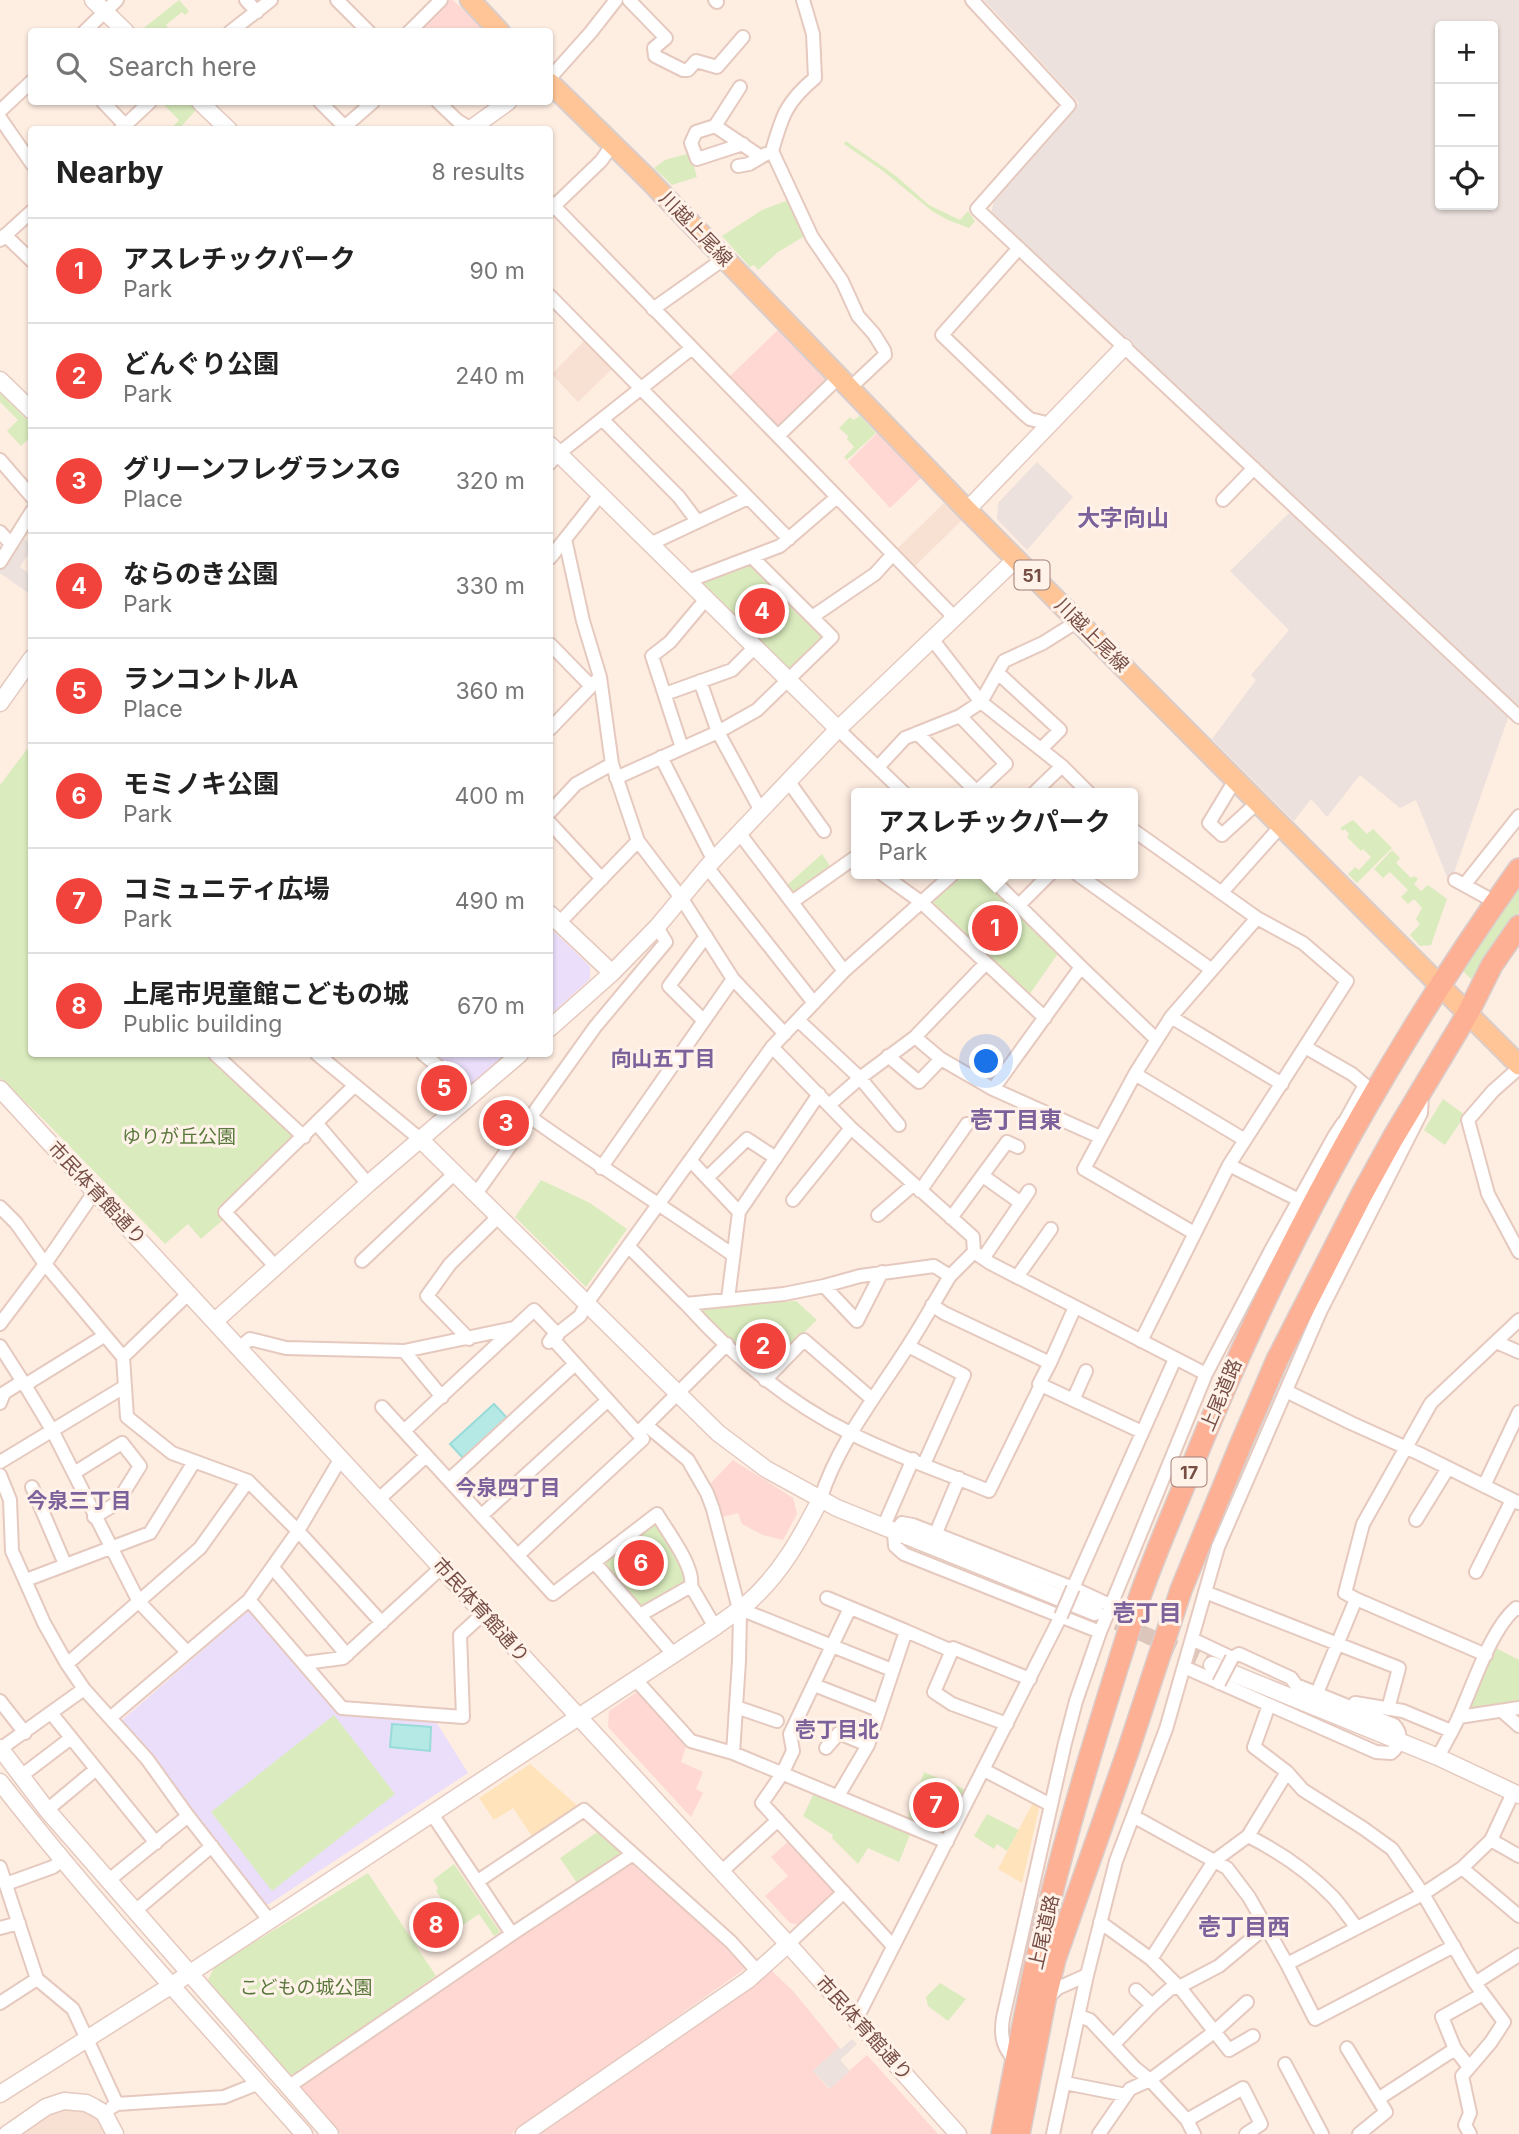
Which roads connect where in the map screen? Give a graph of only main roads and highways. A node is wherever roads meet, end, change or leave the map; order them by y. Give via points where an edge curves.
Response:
1 (470, 0) edge
2 (496, 28) edge
3 (553, 83) edge
4 (1519, 869) edge
5 (1519, 926) edge
6 (1441, 986) junction
7 (1468, 1013) junction
8 (1519, 1066) edge
9 (1002, 2134) edge
10 (1019, 2134) edge

1 - 2 main road
3 - 6 main road, 川越上尾線 / 51 via 967,510
4 - 6 highway, 上尾道路 / 17
5 - 7 highway, 上尾道路 / 17 via 1492,965
6 - 7 main road, 川越上尾線 / 51
6 - 9 highway, 上尾道路 / 17 via 1352,1119 1244,1343 1147,1577 1046,1919
7 - 8 main road, 川越上尾線 / 51
7 - 10 highway, 上尾道路 / 17 via 1393,1138 1277,1360 1181,1590 1058,1949

